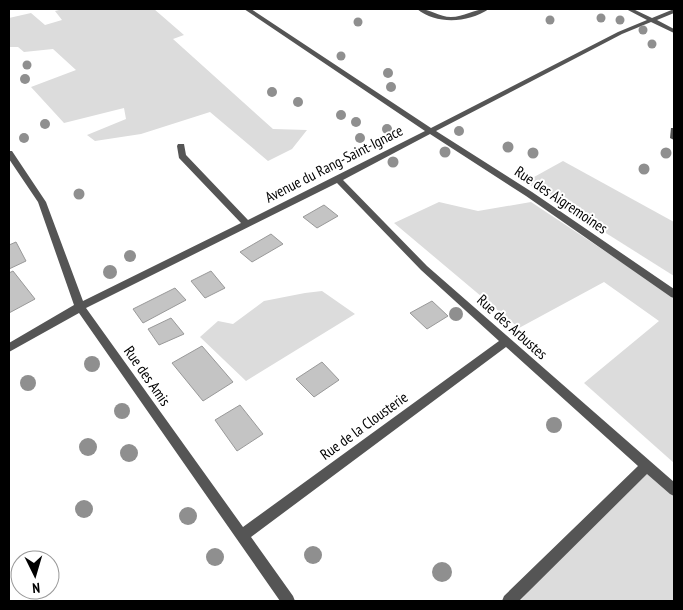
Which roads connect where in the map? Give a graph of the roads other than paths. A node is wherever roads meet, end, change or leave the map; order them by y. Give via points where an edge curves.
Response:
1 (247, 9) edge
2 (420, 9) edge
3 (486, 9) edge
4 (629, 9) edge
5 (674, 11) edge
6 (654, 20) junction
7 (674, 31) edge
8 (674, 130) edge
9 (430, 131) junction
10 (674, 138) edge
11 (181, 146) dead end
12 (9, 153) edge
13 (338, 179) junction
14 (246, 223) junction
15 (674, 294) edge
16 (80, 307) junction
17 (506, 341) junction
18 (9, 348) edge
19 (647, 466) junction
20 (674, 490) edge
21 (242, 536) junction
22 (288, 601) edge
23 (509, 601) edge

1 - 9 street, Rue des Aigremoines
2 - 3 street via 452,20
4 - 6 street
5 - 6 street, Avenue du Rang-Saint-Ignace
6 - 7 street
6 - 9 street, Avenue du Rang-Saint-Ignace via 620,33
8 - 10 street
9 - 13 street, Avenue du Rang-Saint-Ignace
9 - 15 street, Rue des Aigremoines via 529,194
11 - 14 street via 182,156
12 - 16 street, Rue des Amis via 42,202
13 - 14 street, Avenue du Rang-Saint-Ignace
13 - 17 street, Rue des Arbustes via 424,268
14 - 16 street, Avenue du Rang-Saint-Ignace
16 - 18 street, Avenue du Rang-Saint-Ignace
16 - 21 street, Rue des Amis
17 - 19 street, Rue des Arbustes
17 - 21 street, Rue de la Clousterie
19 - 20 street, Rue des Arbustes
19 - 23 street
21 - 22 street, Rue des Amis

